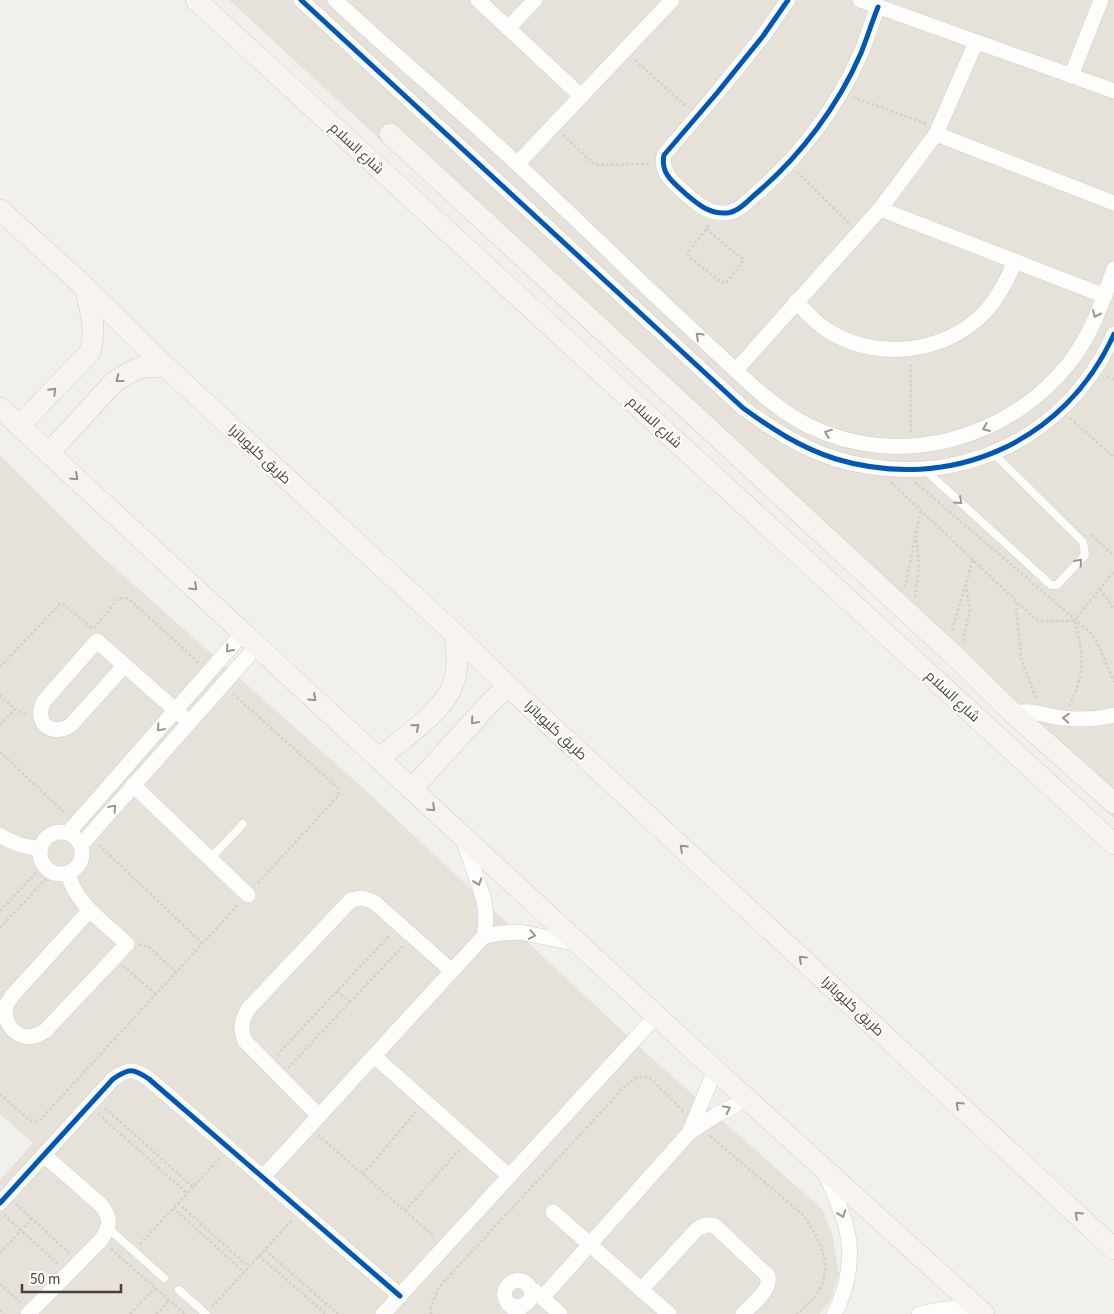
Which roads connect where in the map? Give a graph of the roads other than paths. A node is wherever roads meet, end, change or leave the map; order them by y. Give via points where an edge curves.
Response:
1 (196, 0) edge
2 (301, 0) edge
3 (334, 0) edge
4 (478, 0) edge
5 (534, 0) edge
6 (672, 0) edge
7 (788, 0) edge
8 (860, 0) edge
9 (1101, 0) edge
10 (878, 6) junction
11 (508, 28) junction
12 (367, 30) junction
13 (976, 42) junction
14 (352, 47) junction
15 (1071, 76) junction
16 (1114, 91) edge
17 (581, 96) junction
18 (937, 130) junction
19 (390, 134) dead end
20 (517, 164) junction
21 (1114, 203) edge
22 (880, 209) junction
23 (0, 210) edge
24 (1015, 261) junction
25 (1114, 269) edge
26 (85, 287) junction
27 (649, 290) junction
28 (1105, 296) junction
29 (796, 301) junction
30 (633, 308) junction
31 (1114, 334) edge
32 (165, 366) junction
33 (736, 370) junction
34 (0, 408) edge
35 (19, 426) junction
36 (993, 452) junction
37 (49, 453) junction
38 (923, 468) junction
39 (455, 634) junction
40 (250, 640) junction
41 (125, 665) junction
42 (508, 686) junction
43 (175, 710) junction
44 (1014, 714) junction
45 (1114, 715) edge
46 (189, 722) junction
47 (379, 758) junction
48 (133, 785) junction
49 (412, 789) junction
50 (1114, 803) edge
51 (242, 824) dead end
52 (72, 828) junction
53 (0, 835) edge
54 (462, 835) junction
55 (85, 840) junction
56 (1114, 844) edge
57 (40, 849) junction
58 (210, 859) junction
59 (68, 873) junction
60 (248, 895) road end
61 (90, 910) junction
62 (484, 936) junction
63 (582, 945) junction
64 (452, 971) junction
65 (657, 1015) junction
66 (374, 1056) junction
67 (715, 1070) junction
68 (747, 1099) junction
69 (314, 1122) junction
70 (689, 1133) junction
71 (44, 1155) junction
72 (824, 1169) junction
73 (509, 1176) junction
74 (263, 1177) junction
75 (4, 1200) edge
76 (553, 1212) dead end
77 (105, 1234) junction
78 (590, 1245) junction
79 (1114, 1249) edge
80 (164, 1278) road end
81 (179, 1290) road end
82 (641, 1290) junction
83 (400, 1296) junction
84 (542, 1298) junction
85 (514, 1309) edge
86 (980, 1310) edge
87 (29, 1313) edge
88 (206, 1314) edge
89 (383, 1314) edge
90 (560, 1314) edge
91 (669, 1314) edge
92 (742, 1314) edge
93 (834, 1314) edge
94 (919, 1314) edge

1 - 56 main road, شارع السلام
2 - 14 street
3 - 12 street
4 - 11 street
5 - 11 street
6 - 17 street
7 - 10 street via 763,36 664,155 664,172 700,207 709,211 737,210 775,178 808,140 840,92 860,54
8 - 10 street
9 - 15 street
10 - 13 street
11 - 17 street
12 - 14 street
12 - 20 street
13 - 15 street
13 - 18 street
14 - 30 street
15 - 16 street
17 - 20 street
18 - 21 street
18 - 22 street
19 - 44 main road
20 - 27 street
22 - 24 street
22 - 29 street
23 - 26 main road, طريق كليوباترا
24 - 28 street
24 - 29 street via 998,296 971,324 937,343 912,348 879,349 841,338 809,316
25 - 28 street
26 - 32 main road, طريق كليوباترا
35 -> 26 main road via 89,354 94,333
27 - 30 street
33 -> 27 street
28 -> 33 street via 1088,334 1049,385 1025,406 997,423 968,436 936,444 872,445 840,438 782,410
29 - 33 street
30 - 38 street via 743,408 772,429 828,456 876,467
31 - 36 street via 1095,369 1072,399 1043,425
32 -> 37 main road via 142,367 122,376
32 - 39 main road, طريق كليوباترا
34 - 35 main road
35 - 37 main road
36 - 38 street via 976,460
38 -> 36 lane via 1049,584 1057,586 1086,555 1085,546
37 -> 40 main road
39 - 42 main road, طريق كليوباترا
47 -> 39 main road via 436,710 453,686 457,662
40 -> 43 street via 209,672
40 - 46 street via 222,684
40 -> 47 main road
41 - 41 street via 95,635 44,701 40,715 43,722 56,730 71,726
41 - 43 street
42 -> 49 main road
79 -> 42 main road, طريق كليوباترا
43 - 46 street
43 -> 52 street
45 -> 44 street via 1084,719 1026,711
44 - 50 main road
46 - 48 street
47 - 49 main road
55 -> 48 street
48 - 58 street
49 -> 54 main road
51 - 58 lane
52 - 55 street via 76,838
52 - 57 street via 50,835
53 - 57 street via 14,843
54 -> 62 street via 484,900
54 - 63 main road
55 - 59 street via 80,862
57 - 59 street via 40,857 48,868 60,874
58 - 60 street
59 - 61 street via 75,894
61 - 61 street via 11,997 6,1007 6,1019 12,1030 22,1036 34,1036 45,1031 128,944
62 -> 63 street via 520,932
62 - 64 street
63 - 65 main road
64 - 66 street
64 - 69 street via 374,902 363,898 351,900 248,1009 242,1019 241,1031 245,1041 280,1077
65 - 67 main road
65 - 73 street
66 - 69 street
66 - 73 street
67 - 68 main road
67 - 70 street
70 -> 68 street
68 - 72 main road
69 - 74 street
70 - 78 street
71 - 74 street via 114,1079 124,1071 138,1071
71 - 75 street
71 - 77 street via 101,1205 109,1220
72 - 86 main road
72 -> 93 street via 841,1211 850,1254 846,1283
73 - 83 street
74 - 83 street
76 - 78 street
77 - 80 lane via 134,1250
77 - 87 street
78 - 82 street
78 - 84 street
81 - 88 lane
82 - 91 street
82 - 92 street via 697,1229 715,1226 768,1276 770,1282
83 - 89 street
84 - 85 street via 527,1284 531,1290 528,1303
84 - 90 street
86 - 94 street via 938,1310

